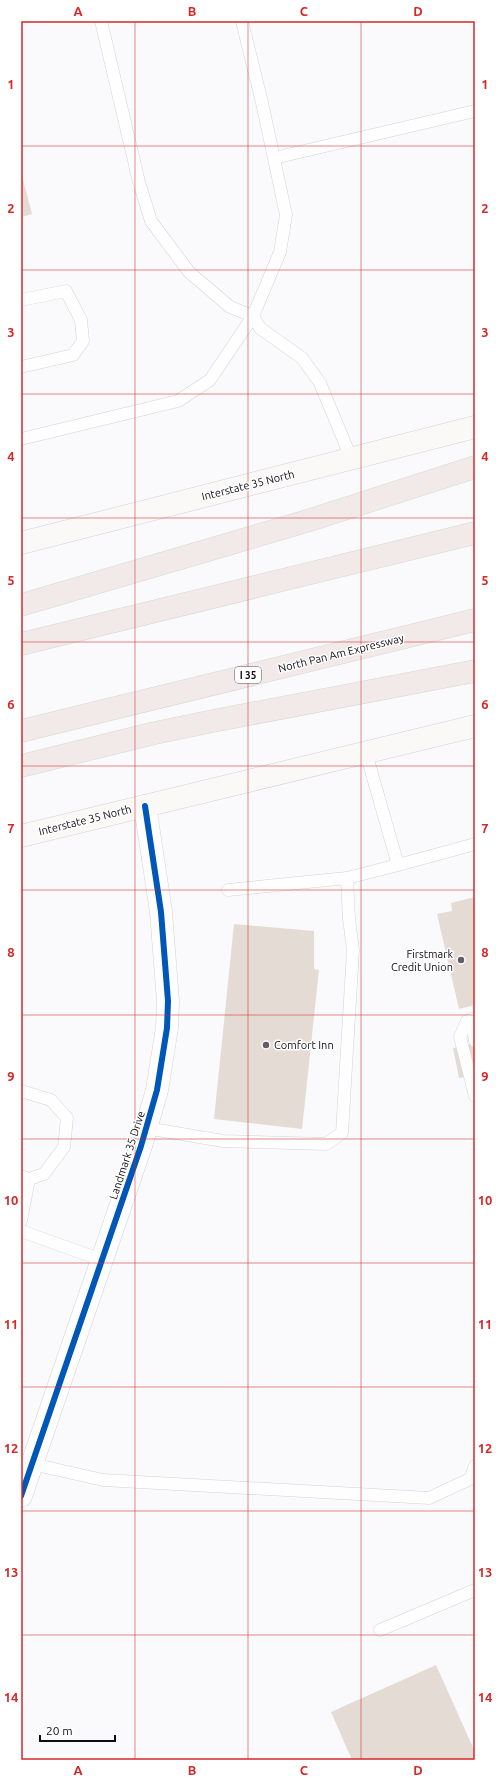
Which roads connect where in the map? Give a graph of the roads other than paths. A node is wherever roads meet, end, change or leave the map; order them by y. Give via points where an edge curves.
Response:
1 (102, 21) edge
2 (242, 21) edge
3 (475, 111) edge
4 (274, 158) junction
5 (21, 300) edge
6 (253, 316) junction
7 (21, 367) edge
8 (475, 427) edge
9 (21, 439) edge
10 (351, 458) junction
11 (475, 467) edge
12 (475, 533) edge
13 (21, 543) edge
14 (21, 605) edge
15 (475, 620) edge
16 (21, 644) edge
17 (475, 670) edge
18 (475, 726) edge
19 (21, 731) edge
20 (366, 753) junction
21 (21, 766) edge
22 (145, 806) junction
23 (21, 836) edge
24 (475, 844) edge
25 (398, 865) junction
26 (348, 878) junction
27 (228, 890) dead end
28 (475, 1018) edge
29 (475, 1028) edge
30 (475, 1041) edge
31 (21, 1091) edge
32 (475, 1096) edge
33 (146, 1128) junction
34 (25, 1178) edge
35 (21, 1221) edge
36 (21, 1231) edge
37 (102, 1260) junction
38 (32, 1464) junction
39 (475, 1466) edge
40 (21, 1496) edge
41 (475, 1590) edge
42 (380, 1630) dead end

1 - 6 lane via 139,182 151,220 189,272 230,307
2 - 4 lane
3 - 4 lane
4 - 6 lane via 286,215 280,252
5 - 7 lane via 66,291 81,320 83,341 73,355
6 - 9 lane via 210,380 178,401
6 - 10 lane via 260,328 302,358 320,383
8 - 10 main road, Interstate 35 North
10 - 13 main road, Interstate 35 North
11 - 14 highway via 299,523
12 - 16 highway
15 - 19 highway, North Pan Am Expressway / I 35
17 - 21 highway via 155,733
18 - 20 main road, Interstate 35 North
20 - 22 main road, Interstate 35 North
20 - 25 lane
22 - 23 main road, Interstate 35 North
22 - 33 street, Landmark 35 Drive via 161,912 168,1001 167,1028 157,1090
24 - 25 lane
25 - 26 lane
26 - 27 lane
26 - 33 lane via 353,950 342,1133 326,1144 223,1140
28 - 32 lane via 467,1021 460,1037
29 - 30 lane
31 - 34 lane via 51,1100 67,1118 64,1147 44,1174
33 - 37 street, Landmark 35 Drive
34 - 35 lane
36 - 37 lane
37 - 38 street, Landmark 35 Drive
38 - 39 lane via 103,1480 429,1498 470,1478
38 - 40 street, Landmark 35 Drive
41 - 42 lane

